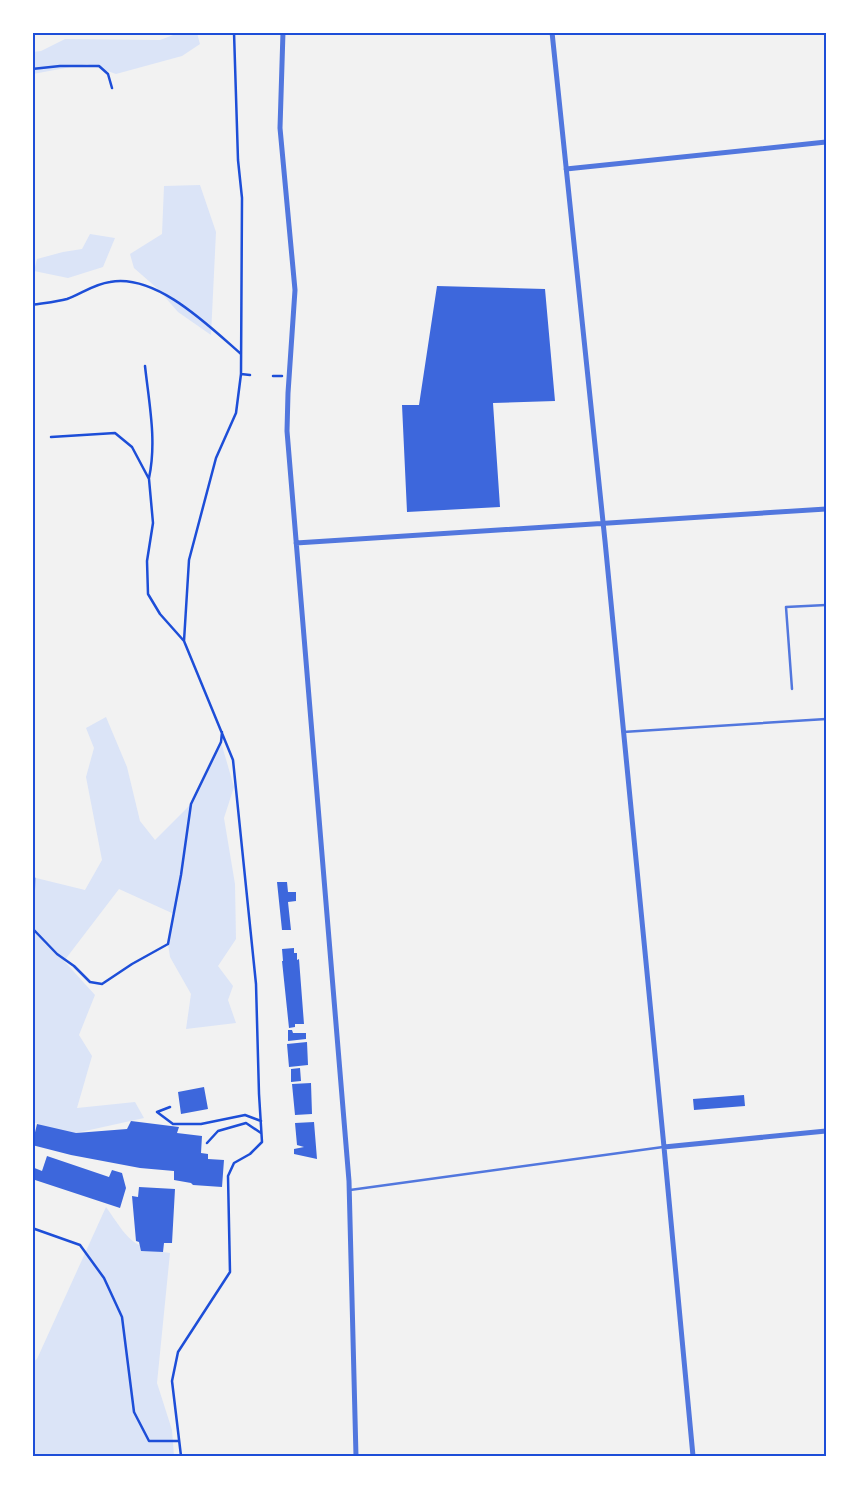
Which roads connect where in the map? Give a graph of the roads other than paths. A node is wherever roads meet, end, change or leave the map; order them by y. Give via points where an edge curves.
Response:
1 (283, 32) edge
2 (552, 32) edge
3 (826, 142) edge
4 (566, 169) junction
5 (826, 509) edge
6 (603, 523) junction
7 (296, 543) junction
8 (826, 605) edge
9 (792, 689) dead end
10 (826, 719) edge
11 (622, 732) junction
12 (826, 1131) edge
13 (664, 1147) junction
14 (350, 1190) junction
15 (356, 1456) edge
16 (693, 1456) edge

1 - 7 street via 280,128 295,290 288,431
2 - 4 street
3 - 4 street
4 - 6 street
5 - 6 street
6 - 7 street
6 - 11 street
7 - 14 street
8 - 9 lane via 786,607
10 - 11 lane
11 - 13 street
12 - 13 street
13 - 14 lane
13 - 16 street
14 - 15 street

